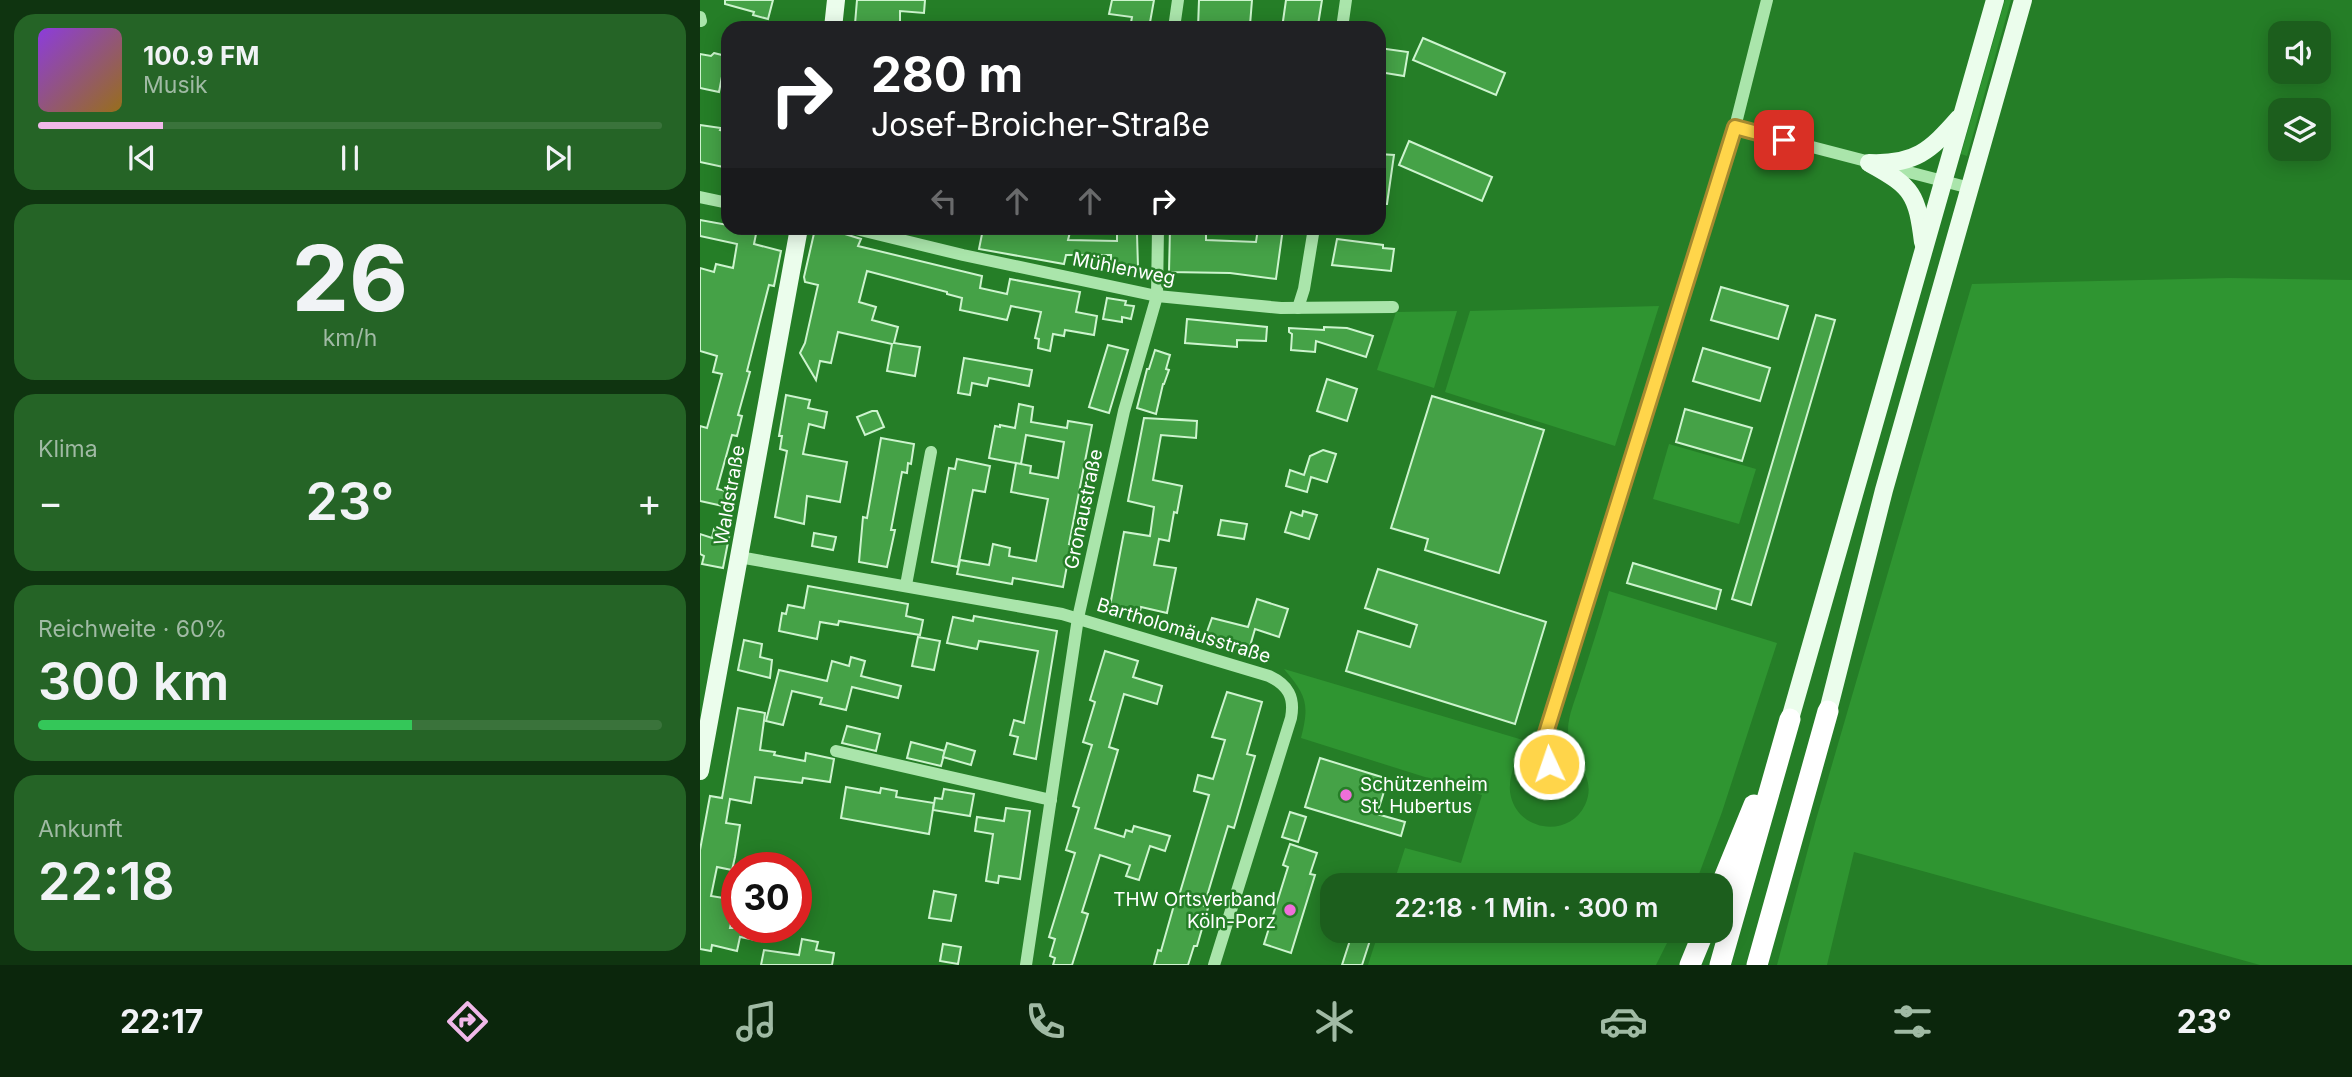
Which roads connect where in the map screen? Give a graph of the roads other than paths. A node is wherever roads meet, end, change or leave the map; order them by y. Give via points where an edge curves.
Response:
1 (836, 0) edge
2 (1178, 0) edge
3 (1346, 0) edge
4 (1767, 0) edge
5 (1995, 0) edge
6 (2023, 0) edge
7 (834, 21) edge
8 (1175, 21) edge
9 (1343, 21) edge
10 (1964, 113) junction
11 (1735, 127) junction
12 (1869, 163) junction
13 (1944, 181) junction
14 (1970, 188) junction
15 (700, 197) edge
16 (721, 202) edge
17 (798, 235) edge
18 (880, 235) edge
19 (1158, 235) edge
20 (1313, 235) edge
21 (1924, 249) junction
22 (1157, 296) junction
23 (1393, 307) dead end
24 (1298, 308) junction
25 (930, 452) dead end
26 (739, 557) junction
27 (906, 586) junction
28 (1079, 618) junction
29 (1828, 711) joint
30 (1790, 719) junction
31 (836, 751) dead end
32 (700, 771) edge
33 (1551, 787) dead end
34 (1051, 800) junction
35 (1726, 873) edge
36 (1699, 943) edge
37 (1026, 965) edge
38 (1214, 965) edge
39 (1690, 965) edge
40 (1720, 965) edge
41 (1758, 965) edge

1 - 7 main road
2 - 8 street
3 - 9 street
4 - 11 street
5 - 10 main road
6 - 14 main road
10 - 12 main road via 1941,139 1915,158
10 - 13 main road
11 - 12 street
11 - 33 street via 1546,733
12 - 13 street
12 - 21 main road via 1911,193
13 - 14 street
13 - 21 main road
14 - 29 main road via 1884,490
15 - 16 street
17 - 26 main road, Waldstraße
18 - 22 street, Mühlenweg
19 - 22 street, Gronaustraße
20 - 24 street
21 - 30 main road
22 - 24 street, Mühlenweg
22 - 28 street, Gronaustraße via 1124,411
23 - 24 street, Mühlenweg
25 - 27 street
26 - 27 street, Bartholomäusstraße
26 - 32 main road, Waldstraße
27 - 28 street, Bartholomäusstraße
28 - 34 street, Gronaustraße
28 - 38 street, Bartholomäusstraße via 1269,676 1288,689 1291,718
29 - 41 highway
30 - 35 highway
30 - 40 highway
31 - 34 street
34 - 37 street, Gronaustraße
36 - 39 highway

